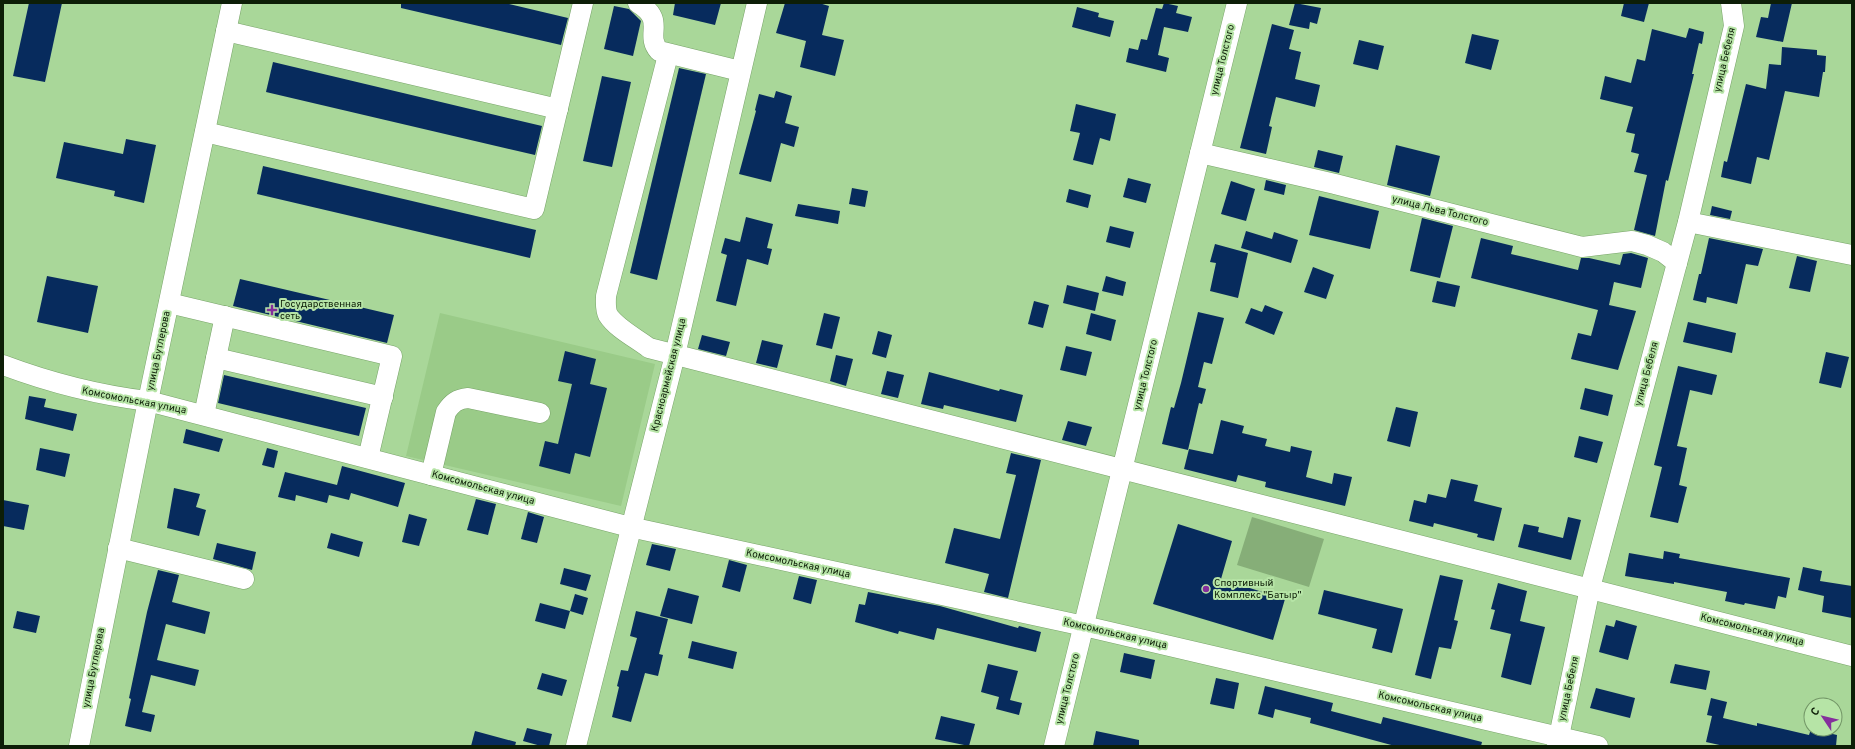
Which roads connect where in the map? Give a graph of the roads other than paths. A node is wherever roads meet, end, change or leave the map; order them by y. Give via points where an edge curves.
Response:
1 (232, 3) edge
2 (583, 3) edge
3 (638, 3) edge
4 (660, 3) edge
5 (757, 3) edge
6 (1237, 3) edge
7 (1731, 3) edge
8 (655, 24) junction
9 (226, 31) junction
10 (668, 54) junction
11 (740, 71) junction
12 (558, 109) junction
13 (205, 132) junction
14 (1200, 153) junction
15 (1688, 222) junction
16 (1852, 255) edge
17 (1677, 263) junction
18 (169, 303) junction
19 (225, 316) junction
20 (675, 354) junction
21 (216, 358) junction
22 (3, 366) edge
23 (383, 397) junction
24 (148, 401) junction
25 (540, 413) dead end
26 (204, 415) junction
27 (368, 458) junction
28 (1123, 469) junction
29 (431, 475) junction
30 (630, 526) junction
31 (118, 548) junction
32 (244, 579) dead end
33 (1590, 588) junction
34 (1084, 626) junction
35 (1852, 656) edge
36 (1558, 741) edge
37 (79, 746) edge
38 (576, 746) edge
39 (1054, 746) edge
40 (1598, 746) edge

1 - 9 street, улица Бутлерова
2 - 12 street
3 - 8 street via 650,12
4 - 8 street
5 - 11 street, Красноармейская улица
6 - 14 street, улица Толстого
7 - 15 street, улица Бебеля via 1734,26
8 - 10 street via 655,46 659,51
9 - 12 street
9 - 13 street, улица Бутлерова
10 - 11 street
10 - 20 street, Комсомольская улица via 606,296 606,307 608,315 616,323 648,348
11 - 20 street, Красноармейская улица
12 - 13 street via 534,209
13 - 18 street, улица Бутлерова
14 - 17 street, улица Льва Толстого via 1335,184 1582,247 1632,241 1663,252
14 - 28 street, улица Толстого
15 - 16 street
15 - 17 street, улица Бебеля
17 - 33 street, улица Бебеля
18 - 19 street
18 - 24 street, улица Бутлерова
19 - 21 street
19 - 23 street via 392,356
20 - 28 street, Комсомольская улица
20 - 30 street, Красноармейская улица
21 - 23 street
21 - 26 street
22 - 24 street, Комсомольская улица via 76,389
23 - 27 street
24 - 26 street, Комсомольская улица
24 - 31 street, улица Бутлерова
25 - 29 street via 468,398 451,404 446,412
26 - 27 street, Комсомольская улица
27 - 29 street, Комсомольская улица
28 - 33 street, Комсомольская улица
28 - 34 street, улица Толстого
29 - 30 street, Комсомольская улица
30 - 34 street, Комсомольская улица
30 - 38 street, Красноармейская улица
31 - 32 street
31 - 37 street, улица Бутлерова
33 - 35 street, Комсомольская улица
33 - 36 street, улица Бебеля
34 - 36 street, Комсомольская улица
34 - 39 street, улица Толстого
36 - 40 street, Комсомольская улица

